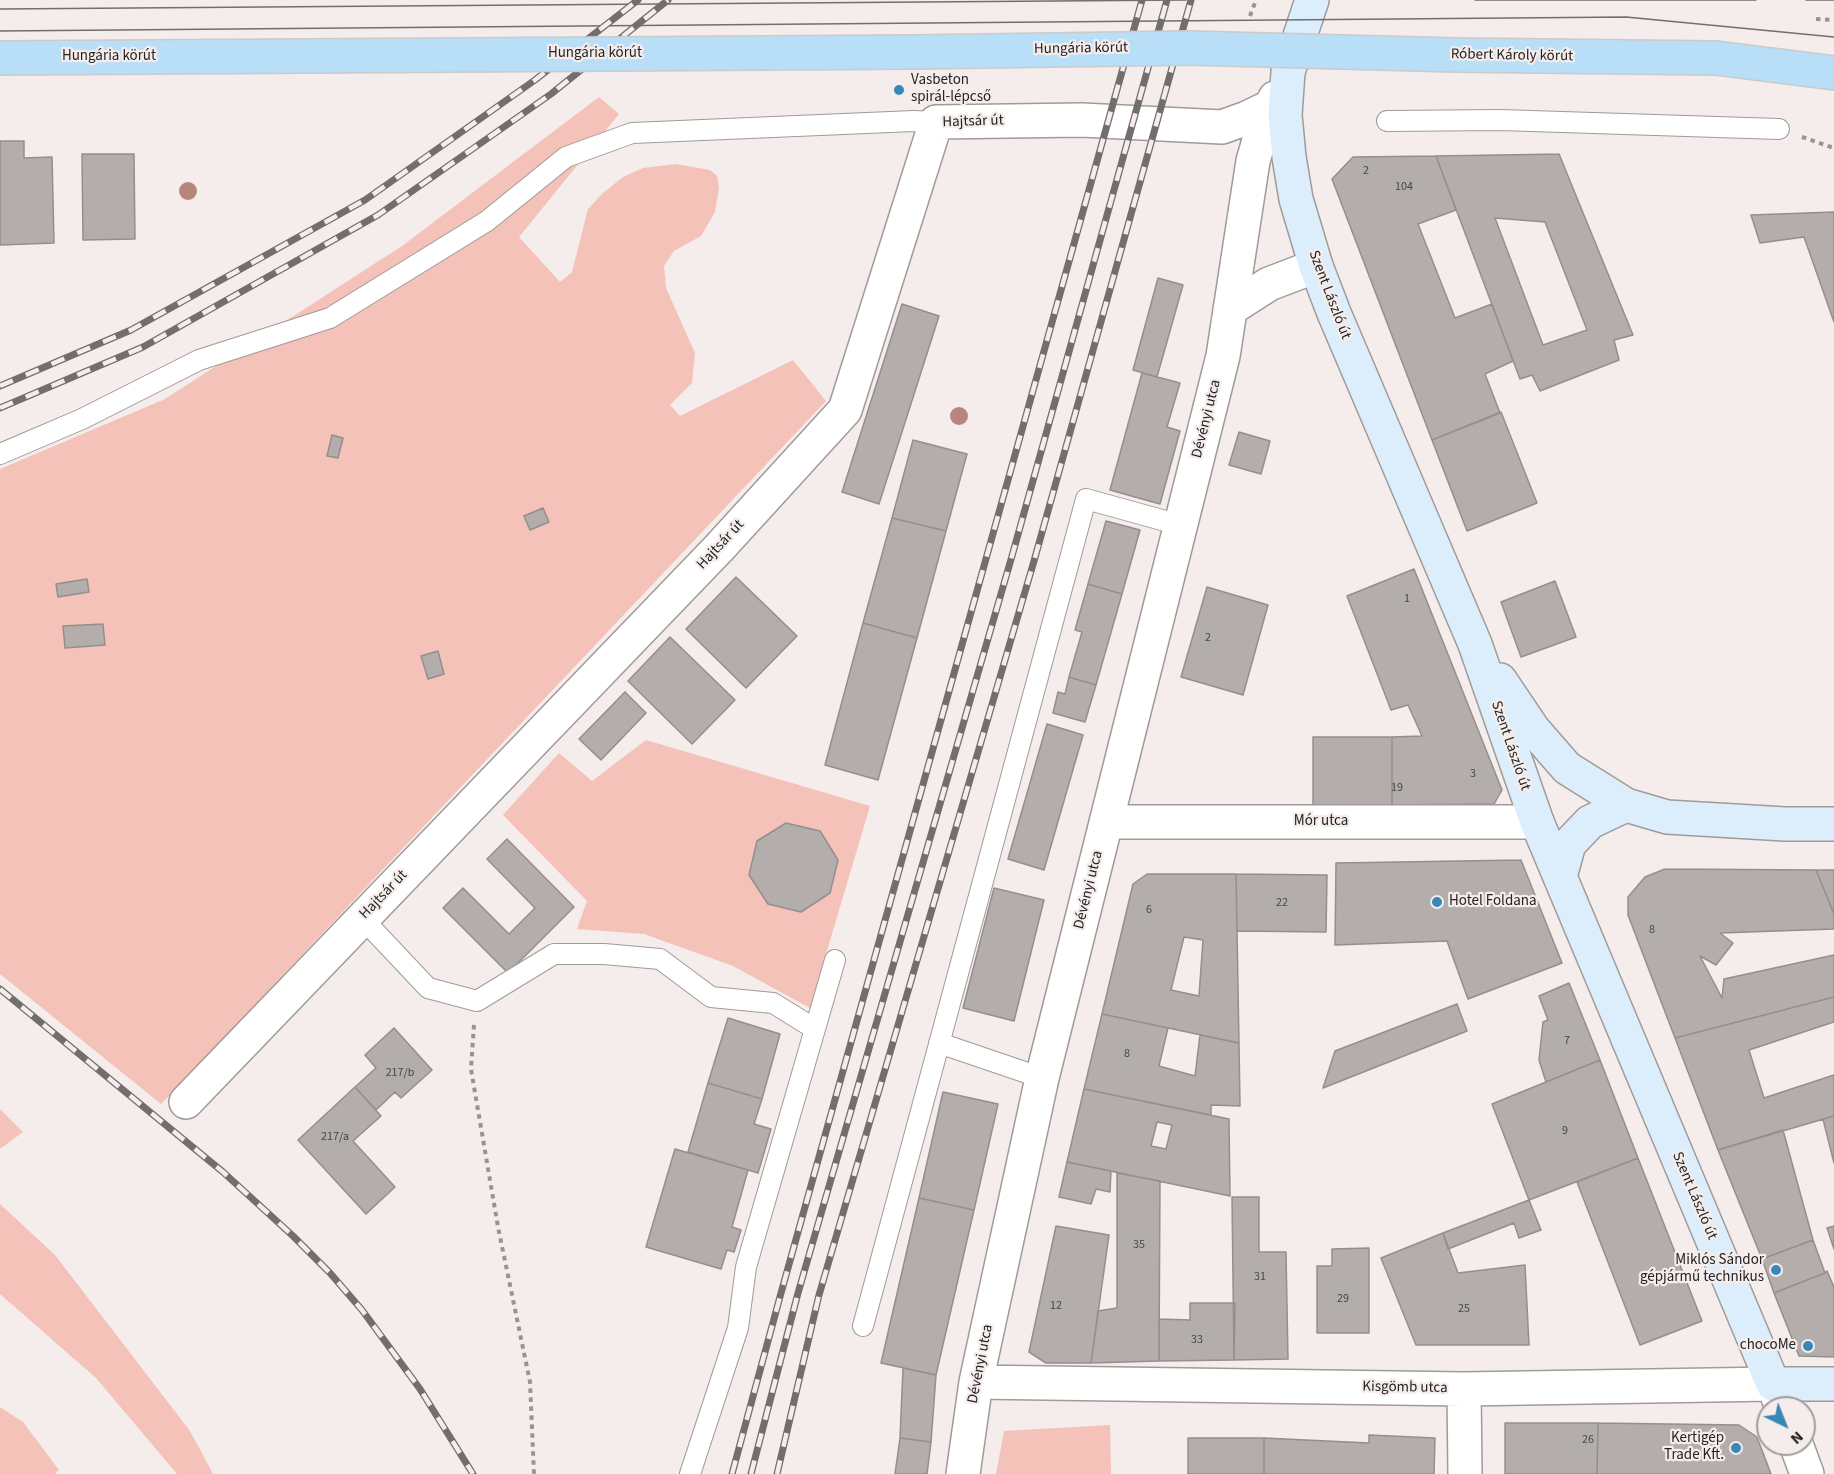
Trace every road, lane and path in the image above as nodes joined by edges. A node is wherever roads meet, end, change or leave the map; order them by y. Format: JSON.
{"nodes":[{"id":1,"x":1312,"y":0,"type":"edge"},
{"id":2,"x":1816,"y":19,"type":"dead end"},
{"id":3,"x":1834,"y":20,"type":"edge"},
{"id":4,"x":1189,"y":48,"type":"joint"},
{"id":5,"x":0,"y":58,"type":"edge"},
{"id":6,"x":1288,"y":72,"type":"junction"},
{"id":7,"x":1834,"y":73,"type":"edge"},
{"id":8,"x":1272,"y":106,"type":"junction"},
{"id":9,"x":1387,"y":121,"type":"dead end"},
{"id":10,"x":936,"y":122,"type":"junction"},
{"id":11,"x":1222,"y":127,"type":"junction"},
{"id":12,"x":1779,"y":129,"type":"dead end"},
{"id":13,"x":1253,"y":161,"type":"junction"},
{"id":14,"x":1316,"y":266,"type":"junction"},
{"id":15,"x":1230,"y":309,"type":"junction"},
{"id":16,"x":0,"y":454,"type":"edge"},
{"id":17,"x":1180,"y":525,"type":"junction"},
{"id":18,"x":1475,"y":644,"type":"junction"},
{"id":19,"x":1626,"y":805,"type":"junction"},
{"id":20,"x":1106,"y":822,"type":"junction"},
{"id":21,"x":1536,"y":822,"type":"junction"},
{"id":22,"x":1834,"y":825,"type":"edge"},
{"id":23,"x":1560,"y":877,"type":"junction"},
{"id":24,"x":362,"y":918,"type":"junction"},
{"id":25,"x":835,"y":960,"type":"dead end"},
{"id":26,"x":477,"y":1001,"type":"junction"},
{"id":27,"x":815,"y":1029,"type":"junction"},
{"id":28,"x":939,"y":1043,"type":"junction"},
{"id":29,"x":1042,"y":1078,"type":"junction"},
{"id":30,"x":186,"y":1102,"type":"dead end"},
{"id":31,"x":863,"y":1326,"type":"dead end"},
{"id":32,"x":976,"y":1382,"type":"junction"},
{"id":33,"x":1834,"y":1384,"type":"edge"},
{"id":34,"x":1464,"y":1389,"type":"junction"},
{"id":35,"x":1777,"y":1396,"type":"edge"},
{"id":36,"x":1800,"y":1456,"type":"edge"},
{"id":37,"x":534,"y":1474,"type":"edge"},
{"id":38,"x":690,"y":1474,"type":"edge"},
{"id":39,"x":963,"y":1474,"type":"edge"},
{"id":40,"x":1465,"y":1474,"type":"edge"},
{"id":41,"x":1807,"y":1474,"type":"edge"}],
"edges":[{"from":1,"to":6,"type":"street","name":"Szent László út"},
{"from":2,"to":3,"type":"path"},
{"from":4,"to":5,"type":"main road","name":"Hungária körút","bridge":true},
{"from":4,"to":7,"type":"main road","name":"Róbert Károly körút","bridge":true},
{"from":6,"to":8,"type":"street","name":"Dévényi utca"},
{"from":6,"to":14,"type":"street","name":"Szent László út"},
{"from":8,"to":11,"type":"street","name":"Hajtsár út"},
{"from":8,"to":13,"type":"street","name":"Dévényi utca"},
{"from":9,"to":12,"type":"lane"},
{"from":10,"to":11,"type":"street","name":"Hajtsár út"},
{"from":10,"to":16,"type":"lane"},
{"from":10,"to":24,"type":"street","name":"Hajtsár út"},
{"from":11,"to":13,"type":"street"},
{"from":13,"to":15,"type":"street","name":"Dévényi utca"},
{"from":14,"to":15,"type":"street"},
{"from":14,"to":18,"type":"street","name":"Szent László út"},
{"from":15,"to":17,"type":"street","name":"Dévényi utca"},
{"from":17,"to":20,"type":"street","name":"Dévényi utca"},
{"from":17,"to":28,"type":"lane"},
{"from":18,"to":19,"type":"street"},
{"from":18,"to":21,"type":"street","name":"Szent László út"},
{"from":19,"to":22,"type":"street"},
{"from":19,"to":23,"type":"street"},
{"from":20,"to":21,"type":"street","name":"Mór utca"},
{"from":20,"to":29,"type":"street","name":"Dévényi utca"},
{"from":21,"to":23,"type":"street","name":"Szent László út"},
{"from":23,"to":35,"type":"street","name":"Szent László út"},
{"from":24,"to":26,"type":"lane"},
{"from":24,"to":30,"type":"street","name":"Hajtsár út"},
{"from":25,"to":27,"type":"lane"},
{"from":26,"to":27,"type":"lane"},
{"from":26,"to":37,"type":"path"},
{"from":27,"to":38,"type":"lane"},
{"from":28,"to":29,"type":"lane"},
{"from":28,"to":31,"type":"lane"},
{"from":29,"to":32,"type":"street","name":"Dévényi utca"},
{"from":32,"to":34,"type":"street","name":"Kisgömb utca"},
{"from":32,"to":39,"type":"street","name":"Dévényi utca"},
{"from":33,"to":35,"type":"street","name":"Kisgömb utca"},
{"from":34,"to":35,"type":"street","name":"Kisgömb utca"},
{"from":34,"to":40,"type":"street"},
{"from":36,"to":41,"type":"street"}]}
